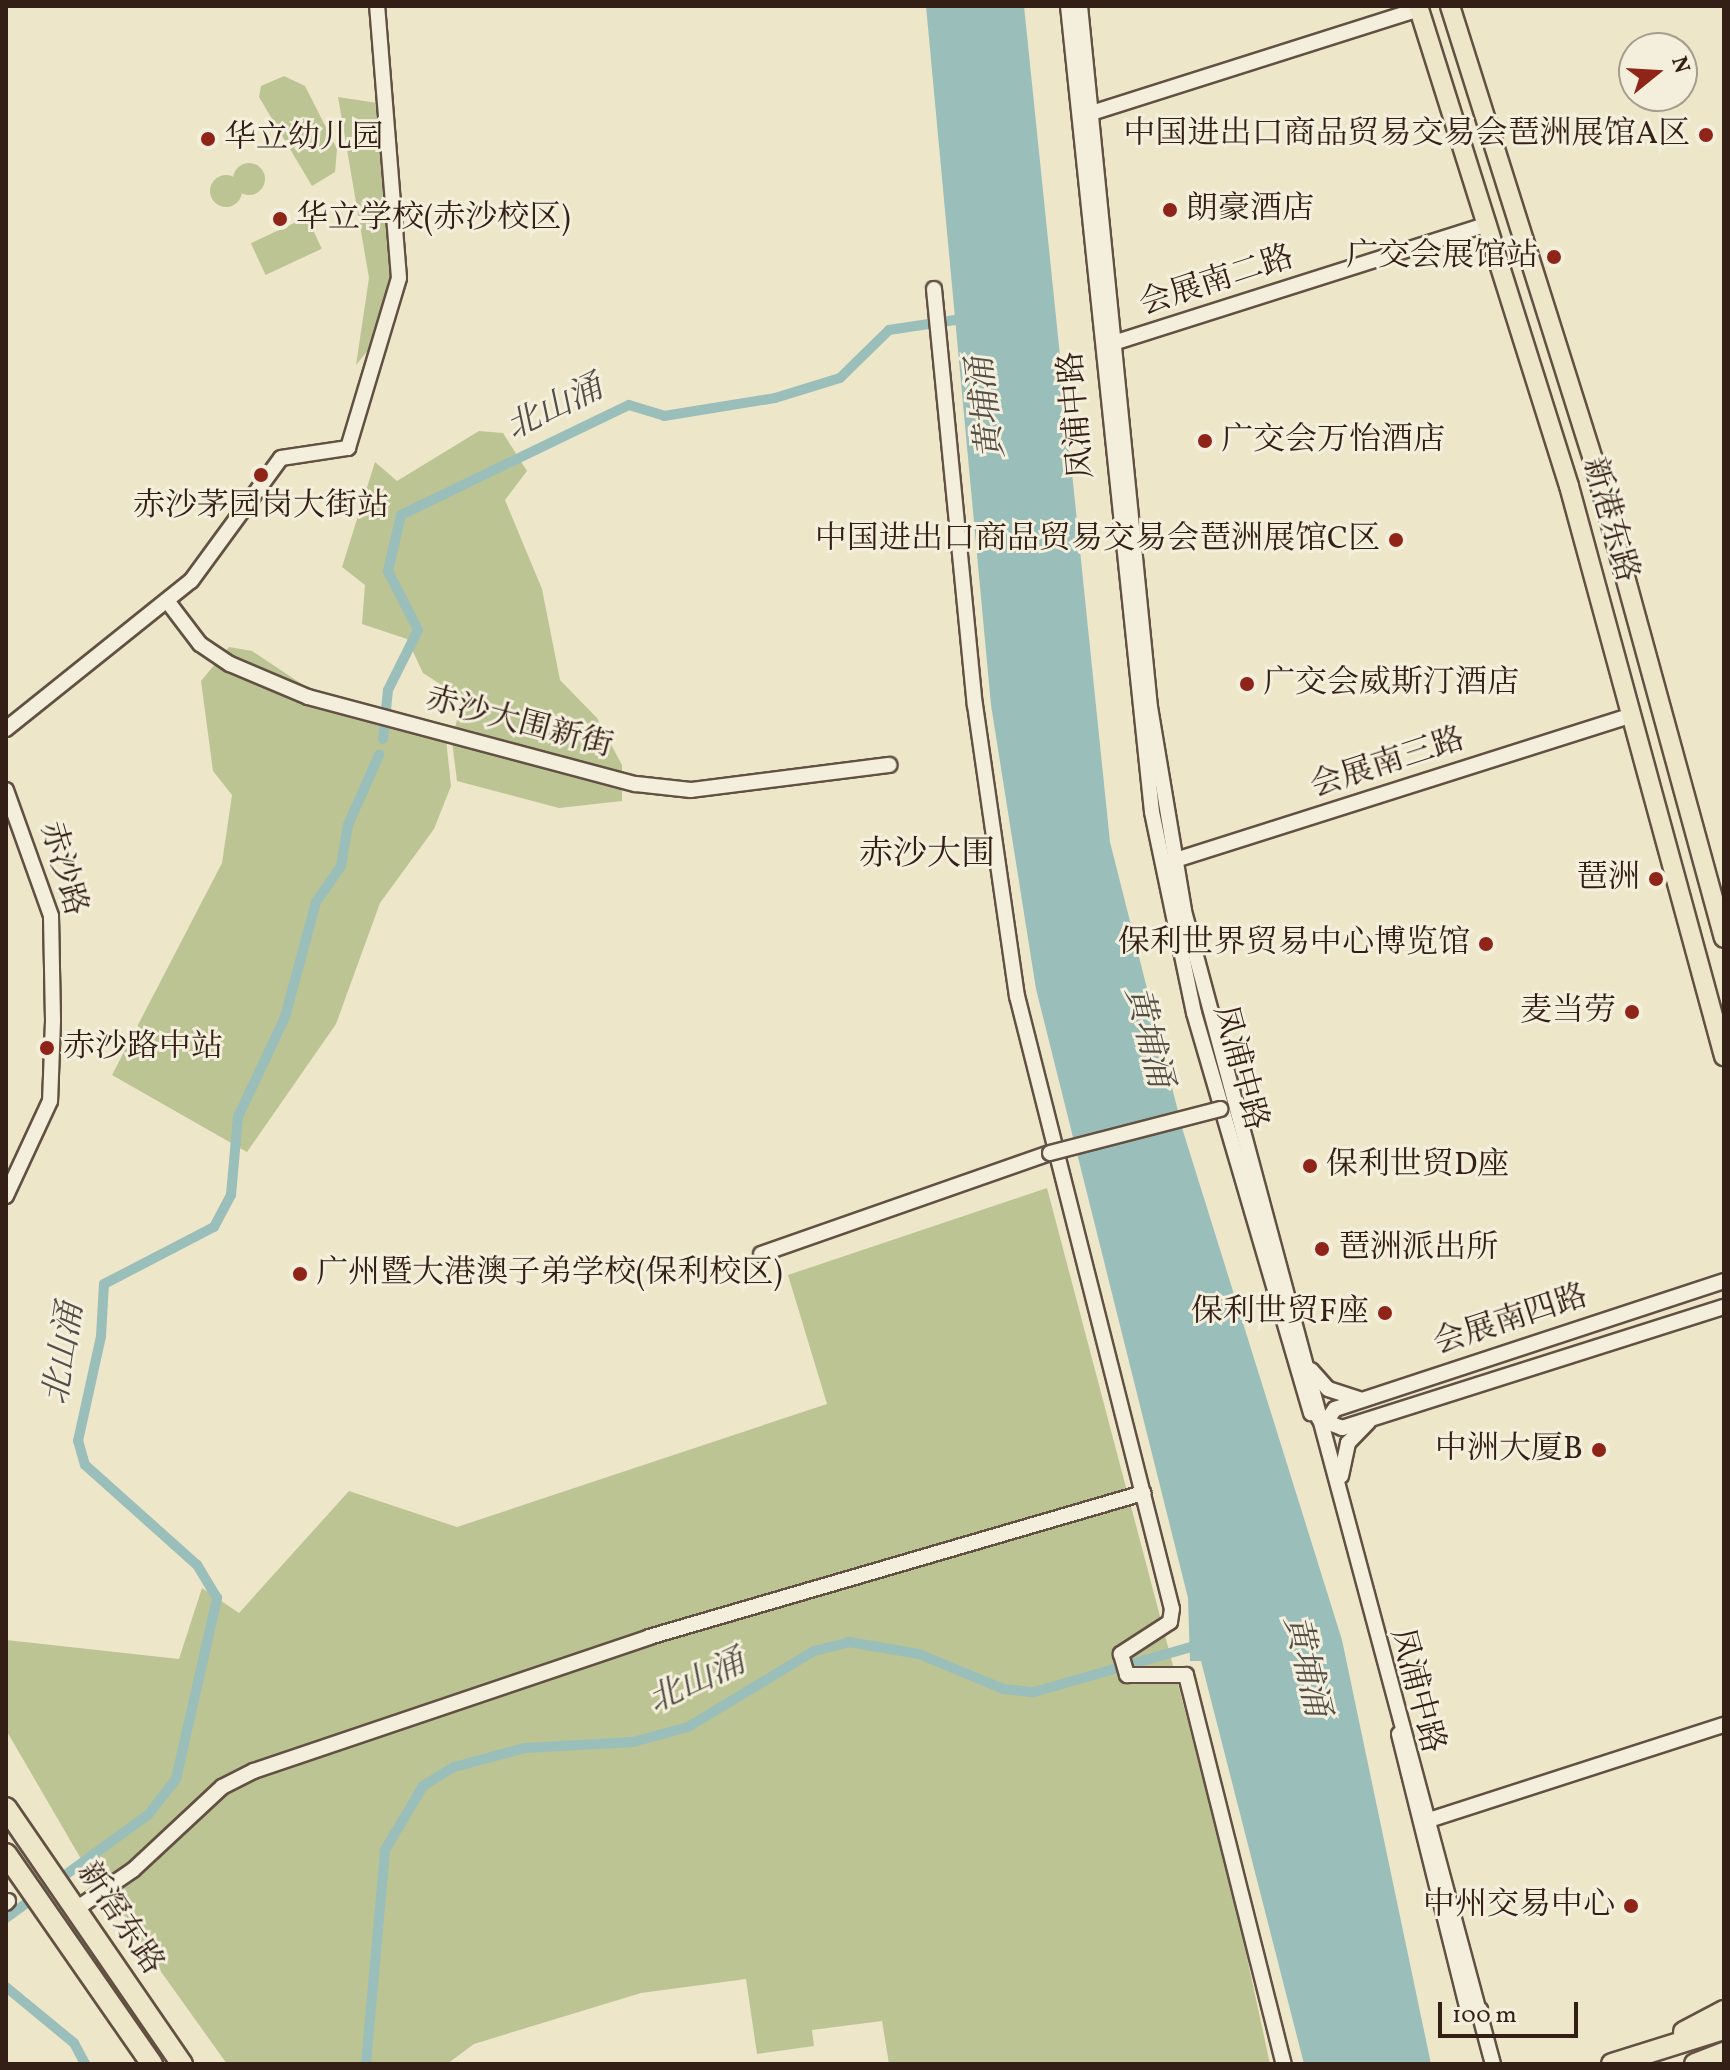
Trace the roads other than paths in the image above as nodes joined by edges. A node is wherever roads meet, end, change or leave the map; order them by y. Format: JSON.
{"nodes":[{"id":1,"x":377,"y":6,"type":"edge"},
{"id":2,"x":1068,"y":6,"type":"edge"},
{"id":3,"x":1080,"y":6,"type":"edge"},
{"id":4,"x":1450,"y":6,"type":"edge"},
{"id":5,"x":1418,"y":8,"type":"edge"},
{"id":6,"x":1084,"y":116,"type":"junction"},
{"id":7,"x":1488,"y":224,"type":"junction"},
{"id":8,"x":934,"y":289,"type":"dead end"},
{"id":9,"x":1106,"y":345,"type":"junction"},
{"id":10,"x":168,"y":602,"type":"junction"},
{"id":11,"x":1632,"y":715,"type":"junction"},
{"id":12,"x":6,"y":729,"type":"edge"},
{"id":13,"x":889,"y":765,"type":"dead end"},
{"id":14,"x":6,"y":790,"type":"edge"},
{"id":15,"x":1168,"y":862,"type":"junction"},
{"id":16,"x":1724,"y":938,"type":"edge"},
{"id":17,"x":1724,"y":1056,"type":"edge"},
{"id":18,"x":1220,"y":1109,"type":"junction"},
{"id":19,"x":6,"y":1196,"type":"edge"},
{"id":20,"x":761,"y":1254,"type":"dead end"},
{"id":21,"x":1724,"y":1281,"type":"edge"},
{"id":22,"x":1724,"y":1307,"type":"edge"},
{"id":23,"x":1306,"y":1363,"type":"junction"},
{"id":24,"x":1364,"y":1399,"type":"junction"},
{"id":25,"x":1309,"y":1406,"type":"junction"},
{"id":26,"x":1370,"y":1419,"type":"junction"},
{"id":27,"x":1323,"y":1424,"type":"junction"},
{"id":28,"x":1321,"y":1446,"type":"junction"},
{"id":29,"x":1340,"y":1484,"type":"junction"},
{"id":30,"x":1143,"y":1493,"type":"junction"},
{"id":31,"x":1724,"y":1725,"type":"edge"},
{"id":32,"x":6,"y":1808,"type":"edge"},
{"id":33,"x":1427,"y":1820,"type":"junction"},
{"id":34,"x":6,"y":1854,"type":"edge"},
{"id":35,"x":72,"y":1903,"type":"junction"},
{"id":36,"x":1724,"y":2011,"type":"edge"},
{"id":37,"x":1724,"y":2029,"type":"edge"},
{"id":38,"x":1724,"y":2053,"type":"edge"},
{"id":39,"x":1642,"y":2054,"type":"junction"},
{"id":40,"x":180,"y":2061,"type":"edge"},
{"id":41,"x":152,"y":2064,"type":"edge"},
{"id":42,"x":1284,"y":2064,"type":"edge"},
{"id":43,"x":1493,"y":2064,"type":"edge"},
{"id":44,"x":1612,"y":2064,"type":"edge"},
{"id":45,"x":1695,"y":2064,"type":"edge"}],
"edges":[{"from":1,"to":10,"type":"street"},
{"from":2,"to":6,"type":"street","name":"凤浦中路"},
{"from":3,"to":6,"type":"street","name":"凤浦中路"},
{"from":4,"to":16,"type":"main road","name":"新港东路"},
{"from":5,"to":6,"type":"street"},
{"from":5,"to":7,"type":"main road","name":"新港东路"},
{"from":6,"to":9,"type":"street","name":"凤浦中路"},
{"from":7,"to":9,"type":"street","name":"会展南二路"},
{"from":7,"to":11,"type":"main road","name":"新港东路"},
{"from":8,"to":30,"type":"street"},
{"from":9,"to":15,"type":"street","name":"凤浦中路"},
{"from":10,"to":12,"type":"street"},
{"from":10,"to":13,"type":"street","name":"赤沙大围新街"},
{"from":11,"to":15,"type":"street","name":"会展南三路"},
{"from":11,"to":17,"type":"main road","name":"新港东路"},
{"from":14,"to":19,"type":"street","name":"赤沙路"},
{"from":15,"to":18,"type":"street","name":"凤浦中路"},
{"from":15,"to":23,"type":"street","name":"凤浦中路"},
{"from":18,"to":20,"type":"street","bridge":true},
{"from":18,"to":25,"type":"street","name":"凤浦中路"},
{"from":21,"to":24,"type":"street","name":"会展南四路"},
{"from":22,"to":26,"type":"street","name":"会展南四路"},
{"from":23,"to":24,"type":"street"},
{"from":23,"to":27,"type":"street","name":"凤浦中路"},
{"from":24,"to":27,"type":"street","name":"会展南四路"},
{"from":25,"to":27,"type":"street"},
{"from":25,"to":28,"type":"street","name":"凤浦中路"},
{"from":26,"to":27,"type":"street","name":"会展南四路"},
{"from":26,"to":29,"type":"street"},
{"from":27,"to":28,"type":"street"},
{"from":27,"to":29,"type":"street","name":"凤浦中路"},
{"from":28,"to":33,"type":"street","name":"凤浦中路"},
{"from":29,"to":33,"type":"street","name":"凤浦中路"},
{"from":30,"to":35,"type":"street"},
{"from":30,"to":42,"type":"street"},
{"from":31,"to":33,"type":"street"},
{"from":32,"to":35,"type":"highway","name":"新滘东路"},
{"from":33,"to":43,"type":"street","name":"凤浦中路"},
{"from":34,"to":41,"type":"highway","name":"新滘东路"},
{"from":35,"to":40,"type":"highway","name":"新滘东路"},
{"from":36,"to":39,"type":"highway"},
{"from":37,"to":39,"type":"highway"},
{"from":38,"to":45,"type":"highway"},
{"from":39,"to":44,"type":"highway"}]}
